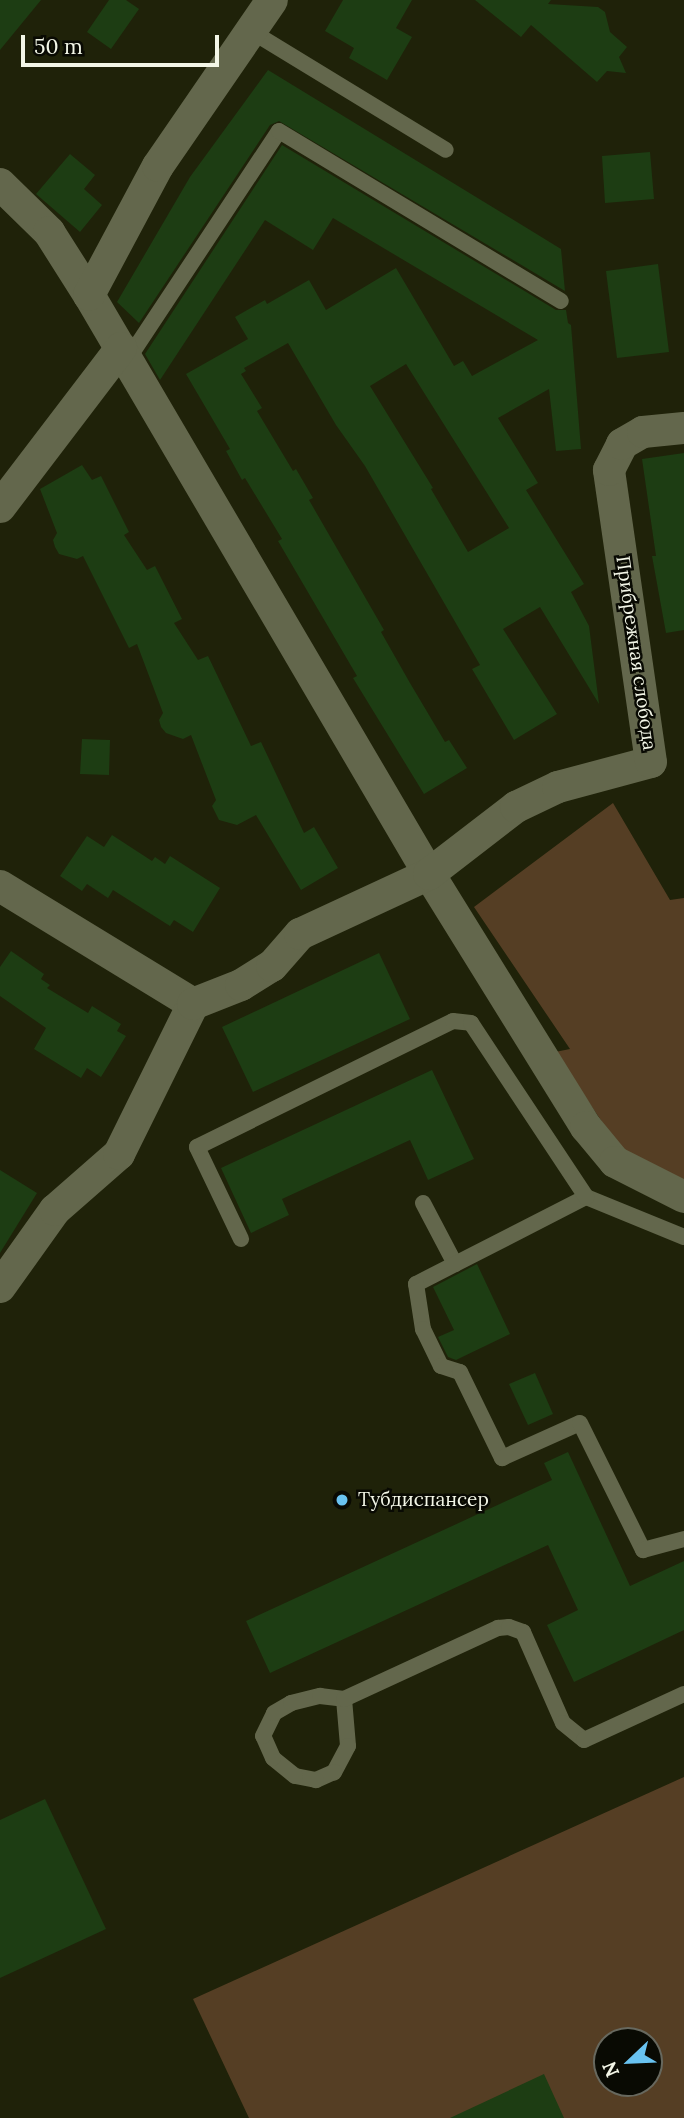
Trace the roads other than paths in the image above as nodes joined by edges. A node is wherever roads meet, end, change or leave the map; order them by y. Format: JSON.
{"nodes":[{"id":1,"x":272,"y":0,"type":"edge"},
{"id":2,"x":251,"y":31,"type":"junction"},
{"id":3,"x":446,"y":150,"type":"dead end"},
{"id":4,"x":0,"y":184,"type":"edge"},
{"id":5,"x":89,"y":295,"type":"junction"},
{"id":6,"x":561,"y":301,"type":"dead end"},
{"id":7,"x":125,"y":354,"type":"junction"},
{"id":8,"x":684,"y":428,"type":"edge"},
{"id":9,"x":0,"y":507,"type":"edge"},
{"id":10,"x":429,"y":874,"type":"junction"},
{"id":11,"x":0,"y":886,"type":"edge"},
{"id":12,"x":193,"y":1004,"type":"junction"},
{"id":13,"x":586,"y":1197,"type":"junction"},
{"id":14,"x":684,"y":1197,"type":"edge"},
{"id":15,"x":423,"y":1203,"type":"dead end"},
{"id":16,"x":684,"y":1237,"type":"edge"},
{"id":17,"x":241,"y":1239,"type":"dead end"},
{"id":18,"x":456,"y":1264,"type":"junction"},
{"id":19,"x":0,"y":1287,"type":"edge"},
{"id":20,"x":684,"y":1539,"type":"edge"},
{"id":21,"x":684,"y":1694,"type":"edge"},
{"id":22,"x":345,"y":1699,"type":"junction"}],
"edges":[{"from":1,"to":2,"type":"street"},
{"from":2,"to":3,"type":"lane"},
{"from":2,"to":5,"type":"street"},
{"from":4,"to":5,"type":"street"},
{"from":5,"to":7,"type":"street"},
{"from":6,"to":7,"type":"lane"},
{"from":7,"to":9,"type":"street"},
{"from":7,"to":10,"type":"street"},
{"from":8,"to":10,"type":"street","name":"Прибрежная слобода"},
{"from":10,"to":12,"type":"street"},
{"from":10,"to":14,"type":"street"},
{"from":11,"to":12,"type":"street"},
{"from":12,"to":19,"type":"street"},
{"from":13,"to":16,"type":"lane"},
{"from":13,"to":17,"type":"lane"},
{"from":13,"to":18,"type":"lane"},
{"from":15,"to":18,"type":"lane"},
{"from":18,"to":20,"type":"lane"},
{"from":21,"to":22,"type":"lane"},
{"from":22,"to":22,"type":"lane"}]}
